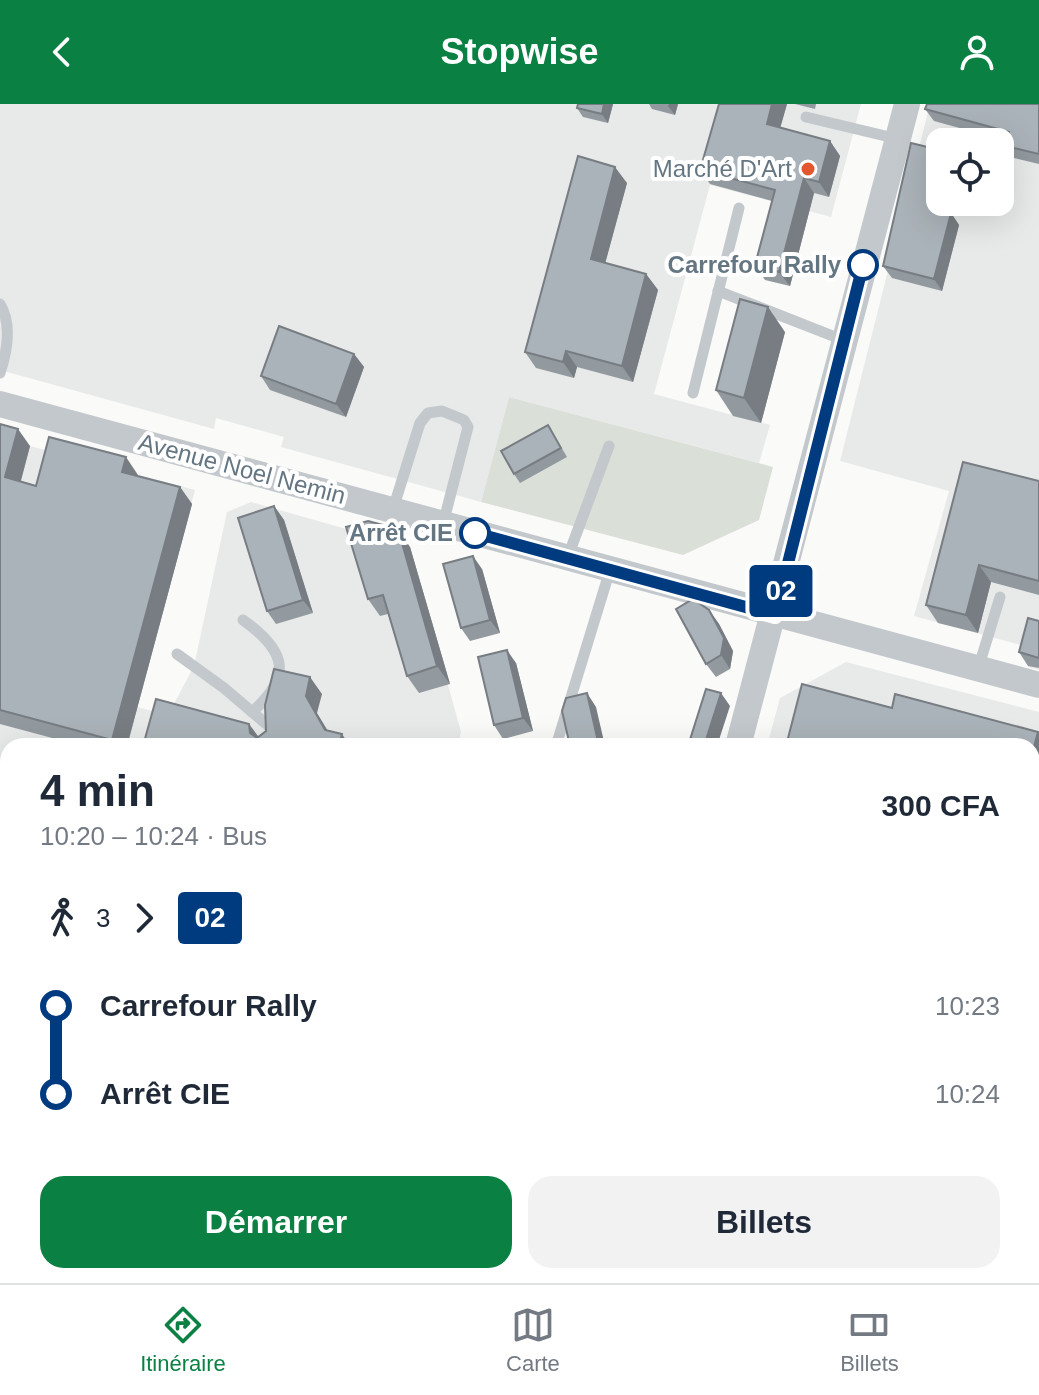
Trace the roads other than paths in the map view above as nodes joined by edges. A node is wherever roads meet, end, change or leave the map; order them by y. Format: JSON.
{"nodes":[{"id":1,"x":907,"y":104,"type":"edge"},
{"id":2,"x":806,"y":117,"type":"dead end"},
{"id":3,"x":898,"y":139,"type":"junction"},
{"id":4,"x":739,"y":208,"type":"dead end"},
{"id":5,"x":718,"y":291,"type":"junction"},
{"id":6,"x":0,"y":304,"type":"edge"},
{"id":7,"x":843,"y":340,"type":"junction"},
{"id":8,"x":0,"y":373,"type":"edge"},
{"id":9,"x":693,"y":393,"type":"dead end"},
{"id":10,"x":0,"y":404,"type":"edge"},
{"id":11,"x":609,"y":446,"type":"dead end"},
{"id":12,"x":393,"y":510,"type":"junction"},
{"id":13,"x":443,"y":524,"type":"junction"},
{"id":14,"x":567,"y":560,"type":"junction"},
{"id":15,"x":610,"y":570,"type":"junction"},
{"id":16,"x":1000,"y":597,"type":"dead end"},
{"id":17,"x":775,"y":615,"type":"junction"},
{"id":18,"x":243,"y":620,"type":"dead end"},
{"id":19,"x":177,"y":654,"type":"dead end"},
{"id":20,"x":978,"y":669,"type":"junction"},
{"id":21,"x":1039,"y":685,"type":"edge"},
{"id":22,"x":252,"y":712,"type":"junction"},
{"id":23,"x":270,"y":738,"type":"edge"},
{"id":24,"x":558,"y":738,"type":"edge"},
{"id":25,"x":740,"y":738,"type":"edge"}],
"edges":[{"from":1,"to":3,"type":"street"},
{"from":2,"to":3,"type":"lane"},
{"from":3,"to":7,"type":"street"},
{"from":4,"to":5,"type":"lane"},
{"from":5,"to":7,"type":"lane"},
{"from":5,"to":9,"type":"lane"},
{"from":6,"to":8,"type":"lane"},
{"from":7,"to":17,"type":"street"},
{"from":10,"to":12,"type":"street","name":"Avenue Noel Nemin"},
{"from":11,"to":14,"type":"lane"},
{"from":12,"to":13,"type":"street","name":"Avenue Noel Nemin"},
{"from":12,"to":13,"type":"lane"},
{"from":13,"to":14,"type":"street","name":"Avenue Noel Nemin"},
{"from":14,"to":15,"type":"street","name":"Avenue Noel Nemin"},
{"from":15,"to":17,"type":"street","name":"Avenue Noel Nemin"},
{"from":15,"to":24,"type":"lane"},
{"from":16,"to":20,"type":"lane"},
{"from":17,"to":20,"type":"street","name":"Avenue Noel Nemin"},
{"from":17,"to":25,"type":"street"},
{"from":18,"to":22,"type":"lane"},
{"from":19,"to":22,"type":"lane"},
{"from":20,"to":21,"type":"street","name":"Avenue Noel Nemin"},
{"from":22,"to":23,"type":"lane"}]}
